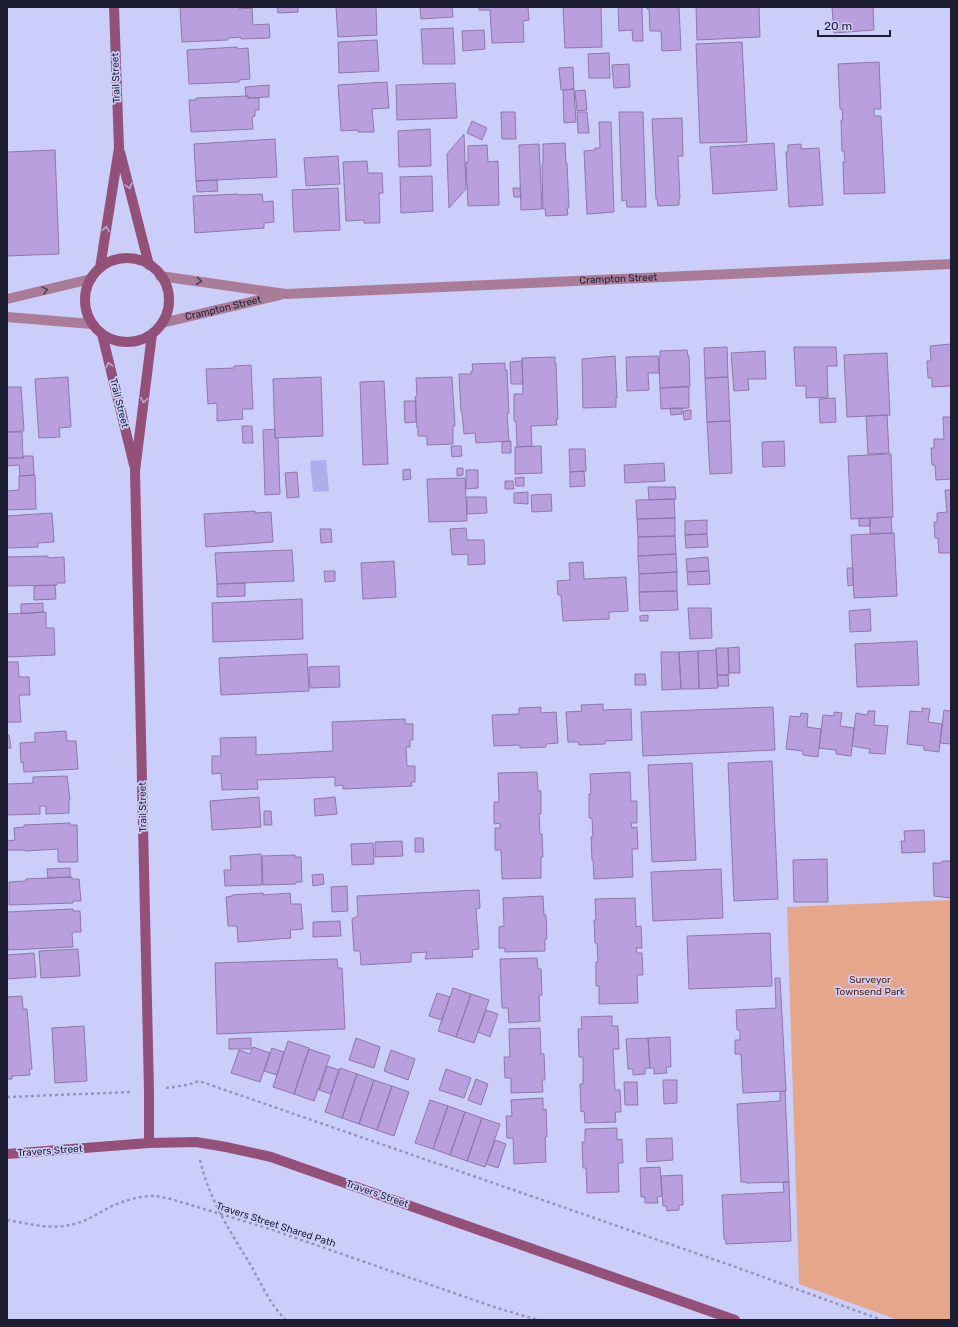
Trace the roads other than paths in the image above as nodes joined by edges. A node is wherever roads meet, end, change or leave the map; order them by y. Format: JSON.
{"nodes":[{"id":1,"x":114,"y":7,"type":"edge"},
{"id":2,"x":119,"y":148,"type":"junction"},
{"id":3,"x":951,"y":264,"type":"edge"},
{"id":4,"x":149,"y":265,"type":"junction"},
{"id":5,"x":100,"y":268,"type":"junction"},
{"id":6,"x":160,"y":276,"type":"junction"},
{"id":7,"x":91,"y":278,"type":"junction"},
{"id":8,"x":286,"y":294,"type":"junction"},
{"id":9,"x":7,"y":299,"type":"edge"},
{"id":10,"x":7,"y":317,"type":"edge"},
{"id":11,"x":162,"y":323,"type":"junction"},
{"id":12,"x":92,"y":324,"type":"junction"},
{"id":13,"x":102,"y":334,"type":"junction"},
{"id":14,"x":152,"y":334,"type":"junction"},
{"id":15,"x":135,"y":471,"type":"junction"},
{"id":16,"x":149,"y":1143,"type":"junction"},
{"id":17,"x":7,"y":1154,"type":"edge"},
{"id":18,"x":735,"y":1320,"type":"edge"}],
"edges":[{"from":1,"to":2,"type":"street","name":"Trail Street"},
{"from":2,"to":4,"type":"street","name":"Trail Street","one_way":true},
{"from":5,"to":2,"type":"street","name":"Trail Street","one_way":true},
{"from":3,"to":8,"type":"street","name":"Crampton Street"},
{"from":4,"to":5,"type":"street"},
{"from":4,"to":6,"type":"street"},
{"from":5,"to":7,"type":"street"},
{"from":6,"to":8,"type":"street","name":"Crampton Street","one_way":true},
{"from":6,"to":11,"type":"street"},
{"from":9,"to":7,"type":"street","one_way":true},
{"from":7,"to":12,"type":"street"},
{"from":8,"to":11,"type":"street","name":"Crampton Street"},
{"from":10,"to":12,"type":"street"},
{"from":11,"to":14,"type":"street"},
{"from":12,"to":13,"type":"street"},
{"from":13,"to":14,"type":"street"},
{"from":15,"to":13,"type":"street","name":"Trail Street","one_way":true},
{"from":14,"to":15,"type":"street","name":"Trail Street","one_way":true},
{"from":15,"to":16,"type":"street","name":"Trail Street"},
{"from":16,"to":17,"type":"street","name":"Travers Street"},
{"from":16,"to":18,"type":"street","name":"Travers Street"}]}
